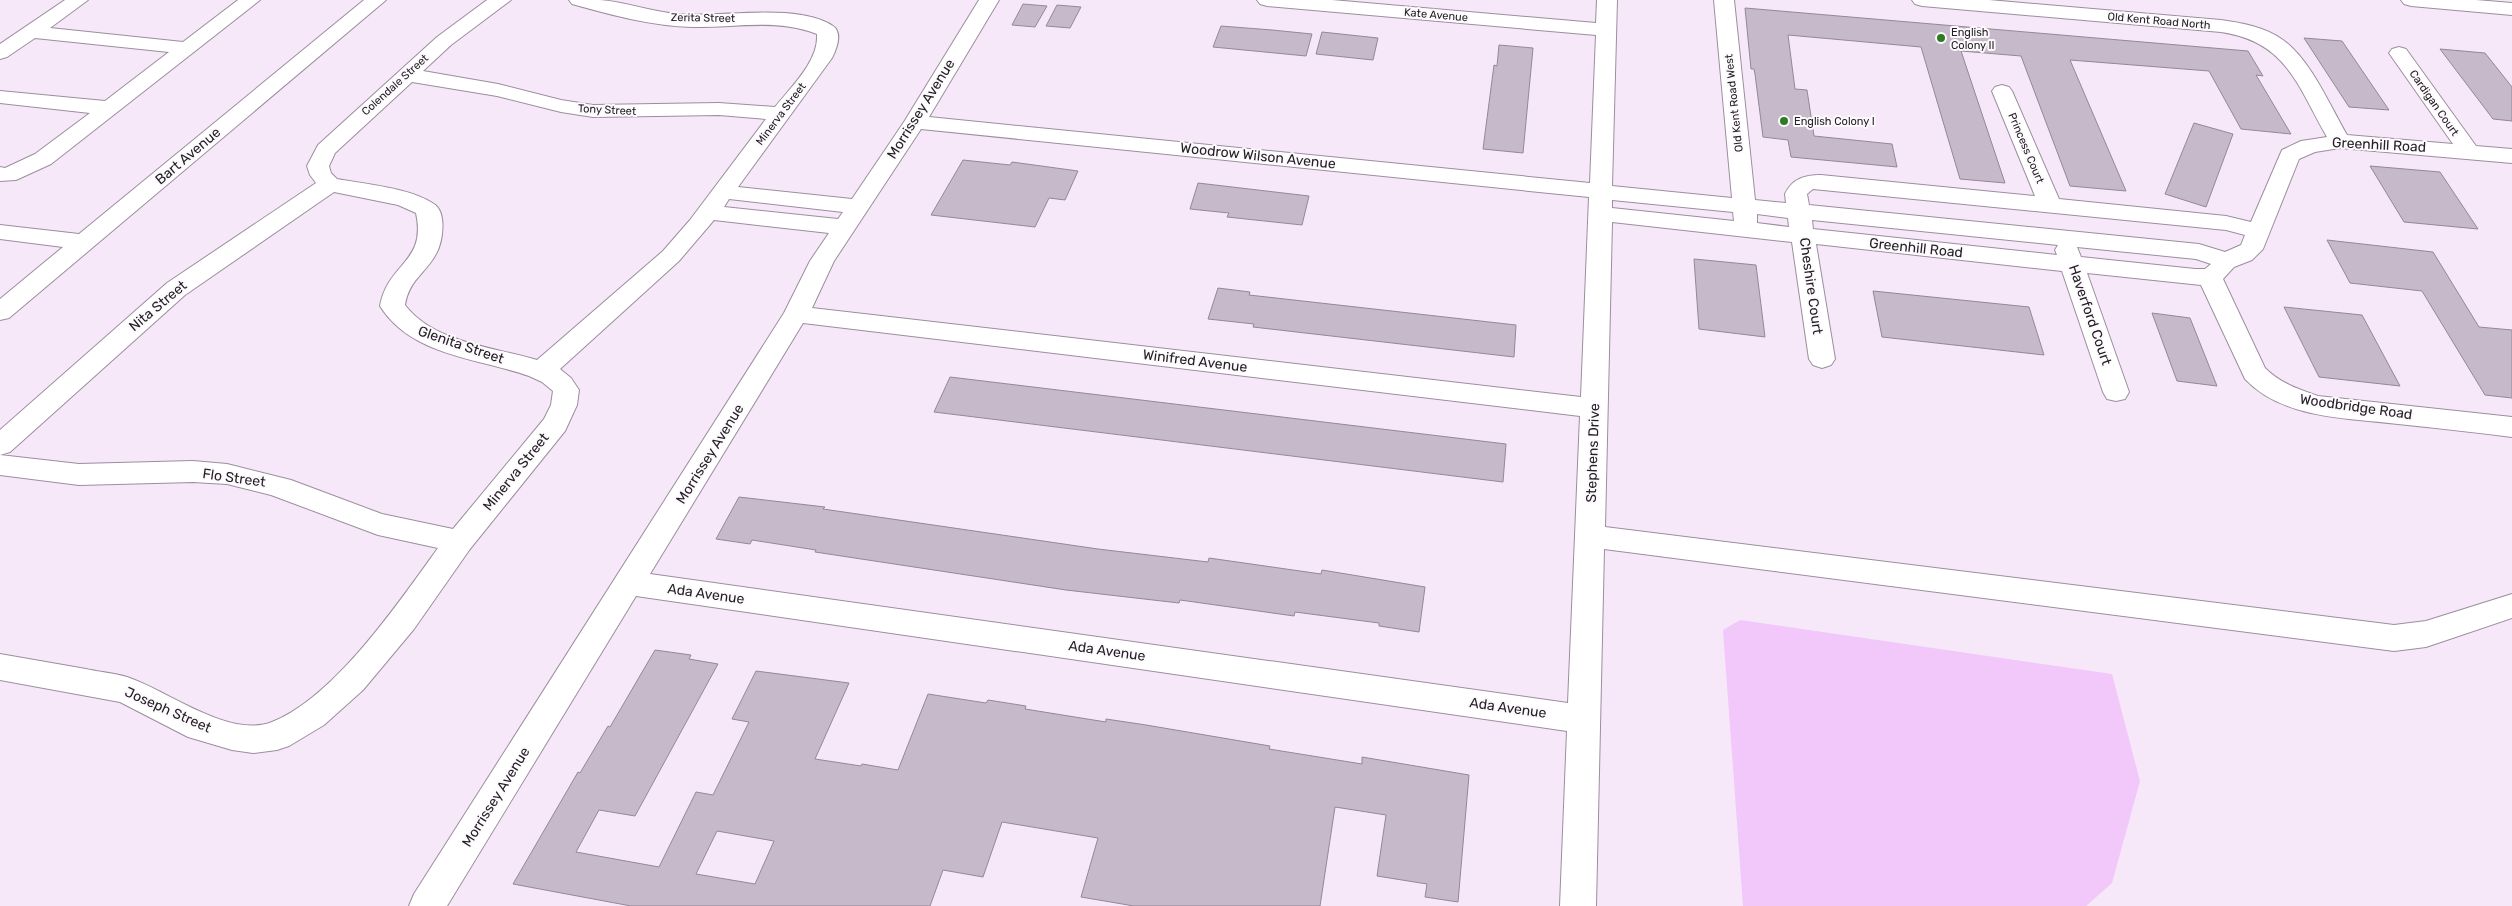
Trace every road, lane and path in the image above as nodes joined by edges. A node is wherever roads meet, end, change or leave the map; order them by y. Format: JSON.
{"nodes":[{"id":1,"x":78,"y":0,"type":"edge"},
{"id":2,"x":250,"y":0,"type":"edge"},
{"id":3,"x":376,"y":0,"type":"edge"},
{"id":4,"x":501,"y":0,"type":"edge"},
{"id":5,"x":579,"y":0,"type":"edge"},
{"id":6,"x":989,"y":0,"type":"edge"},
{"id":7,"x":1267,"y":0,"type":"edge"},
{"id":8,"x":1607,"y":0,"type":"edge"},
{"id":9,"x":1724,"y":0,"type":"edge"},
{"id":10,"x":1922,"y":0,"type":"edge"},
{"id":11,"x":2411,"y":0,"type":"edge"},
{"id":12,"x":2512,"y":9,"type":"edge"},
{"id":13,"x":1606,"y":30,"type":"junction"},
{"id":14,"x":827,"y":31,"type":"joint"},
{"id":15,"x":31,"y":32,"type":"junction"},
{"id":16,"x":187,"y":48,"type":"junction"},
{"id":17,"x":0,"y":53,"type":"edge"},
{"id":18,"x":2399,"y":54,"type":"dead end"},
{"id":19,"x":407,"y":75,"type":"junction"},
{"id":20,"x":2002,"y":91,"type":"dead end"},
{"id":21,"x":0,"y":97,"type":"edge"},
{"id":22,"x":108,"y":108,"type":"junction"},
{"id":23,"x":780,"y":114,"type":"junction"},
{"id":24,"x":915,"y":122,"type":"junction"},
{"id":25,"x":2340,"y":141,"type":"junction"},
{"id":26,"x":2469,"y":152,"type":"junction"},
{"id":27,"x":2512,"y":156,"type":"edge"},
{"id":28,"x":0,"y":174,"type":"edge"},
{"id":29,"x":330,"y":184,"type":"junction"},
{"id":30,"x":724,"y":192,"type":"junction"},
{"id":31,"x":1600,"y":202,"type":"junction"},
{"id":32,"x":2050,"y":205,"type":"junction"},
{"id":33,"x":1744,"y":207,"type":"junction"},
{"id":34,"x":707,"y":212,"type":"junction"},
{"id":35,"x":1800,"y":212,"type":"junction"},
{"id":36,"x":850,"y":217,"type":"junction"},
{"id":37,"x":1747,"y":230,"type":"junction"},
{"id":38,"x":2260,"y":231,"type":"junction"},
{"id":39,"x":0,"y":232,"type":"edge"},
{"id":40,"x":1804,"y":236,"type":"junction"},
{"id":41,"x":2063,"y":239,"type":"junction"},
{"id":42,"x":84,"y":242,"type":"junction"},
{"id":43,"x":2073,"y":264,"type":"junction"},
{"id":44,"x":2217,"y":269,"type":"junction"},
{"id":45,"x":0,"y":312,"type":"edge"},
{"id":46,"x":796,"y":314,"type":"junction"},
{"id":47,"x":1822,"y":359,"type":"dead end"},
{"id":48,"x":541,"y":370,"type":"junction"},
{"id":49,"x":2116,"y":392,"type":"dead end"},
{"id":50,"x":1595,"y":408,"type":"junction"},
{"id":51,"x":2512,"y":427,"type":"edge"},
{"id":52,"x":0,"y":445,"type":"edge"},
{"id":53,"x":0,"y":464,"type":"edge"},
{"id":54,"x":1590,"y":536,"type":"junction"},
{"id":55,"x":460,"y":541,"type":"junction"},
{"id":56,"x":630,"y":583,"type":"junction"},
{"id":57,"x":2512,"y":606,"type":"edge"},
{"id":58,"x":0,"y":667,"type":"edge"},
{"id":59,"x":1584,"y":719,"type":"junction"},
{"id":60,"x":276,"y":736,"type":"joint"},
{"id":61,"x":428,"y":906,"type":"edge"},
{"id":62,"x":1578,"y":906,"type":"edge"}],
"edges":[{"from":1,"to":15,"type":"street"},
{"from":2,"to":16,"type":"street"},
{"from":3,"to":42,"type":"street","name":"Bart Avenue"},
{"from":4,"to":19,"type":"street","name":"Colendale Street"},
{"from":5,"to":14,"type":"street","name":"Zerita Street"},
{"from":6,"to":24,"type":"street","name":"Morrissey Avenue"},
{"from":7,"to":13,"type":"street","name":"Kate Avenue"},
{"from":8,"to":13,"type":"street","name":"Stephens Drive"},
{"from":9,"to":33,"type":"street","name":"Old Kent Road West"},
{"from":10,"to":25,"type":"street","name":"Old Kent Road North"},
{"from":11,"to":12,"type":"street"},
{"from":13,"to":31,"type":"street","name":"Stephens Drive"},
{"from":14,"to":23,"type":"street","name":"Minerva Street"},
{"from":15,"to":16,"type":"street"},
{"from":15,"to":17,"type":"street"},
{"from":16,"to":22,"type":"street"},
{"from":18,"to":26,"type":"street","name":"Cardigan Court"},
{"from":19,"to":23,"type":"street","name":"Tony Street"},
{"from":19,"to":29,"type":"street","name":"Colendale Street"},
{"from":20,"to":32,"type":"street","name":"Princess Court"},
{"from":21,"to":22,"type":"street"},
{"from":22,"to":28,"type":"street"},
{"from":23,"to":30,"type":"street","name":"Minerva Street"},
{"from":24,"to":31,"type":"street","name":"Woodrow Wilson Avenue"},
{"from":24,"to":36,"type":"street","name":"Morrissey Avenue"},
{"from":25,"to":26,"type":"street","name":"Greenhill Road"},
{"from":25,"to":38,"type":"street","name":"Greenhill Road"},
{"from":26,"to":27,"type":"street","name":"Greenhill Road"},
{"from":29,"to":48,"type":"street","name":"Glenita Street"},
{"from":29,"to":52,"type":"street","name":"Nita Street"},
{"from":30,"to":34,"type":"street","name":"Minerva Street"},
{"from":30,"to":36,"type":"street"},
{"from":31,"to":33,"type":"street","name":"Greenhill Road"},
{"from":31,"to":37,"type":"street","name":"Greenhill Road"},
{"from":31,"to":50,"type":"street","name":"Stephens Drive"},
{"from":32,"to":35,"type":"street","name":"Cheshire Court"},
{"from":32,"to":38,"type":"street"},
{"from":33,"to":35,"type":"street","name":"Greenhill Road"},
{"from":33,"to":37,"type":"street","name":"Old Kent Road West"},
{"from":34,"to":36,"type":"street"},
{"from":34,"to":48,"type":"street","name":"Minerva Street"},
{"from":35,"to":40,"type":"street","name":"Cheshire Court"},
{"from":35,"to":41,"type":"street","name":"Greenhill Road"},
{"from":36,"to":46,"type":"street","name":"Morrissey Avenue"},
{"from":37,"to":40,"type":"street","name":"Greenhill Road"},
{"from":38,"to":44,"type":"street","name":"Greenhill Road"},
{"from":39,"to":42,"type":"street"},
{"from":40,"to":43,"type":"street","name":"Greenhill Road"},
{"from":40,"to":47,"type":"street","name":"Cheshire Court"},
{"from":41,"to":43,"type":"street","name":"Haverford Court"},
{"from":41,"to":44,"type":"street","name":"Greenhill Road"},
{"from":42,"to":45,"type":"street","name":"Bart Avenue"},
{"from":43,"to":44,"type":"street","name":"Greenhill Road"},
{"from":43,"to":49,"type":"street","name":"Haverford Court"},
{"from":44,"to":51,"type":"street","name":"Woodbridge Road"},
{"from":46,"to":50,"type":"street","name":"Winifred Avenue"},
{"from":46,"to":56,"type":"street","name":"Morrissey Avenue"},
{"from":48,"to":55,"type":"street","name":"Minerva Street"},
{"from":50,"to":54,"type":"street","name":"Stephens Drive"},
{"from":53,"to":55,"type":"street","name":"Flo Street"},
{"from":54,"to":57,"type":"street"},
{"from":54,"to":59,"type":"street","name":"Stephens Drive"},
{"from":55,"to":60,"type":"street","name":"Minerva Street"},
{"from":56,"to":59,"type":"street","name":"Ada Avenue"},
{"from":56,"to":61,"type":"street","name":"Morrissey Avenue"},
{"from":58,"to":60,"type":"street","name":"Joseph Street"},
{"from":59,"to":62,"type":"street","name":"Stephens Drive"}]}
